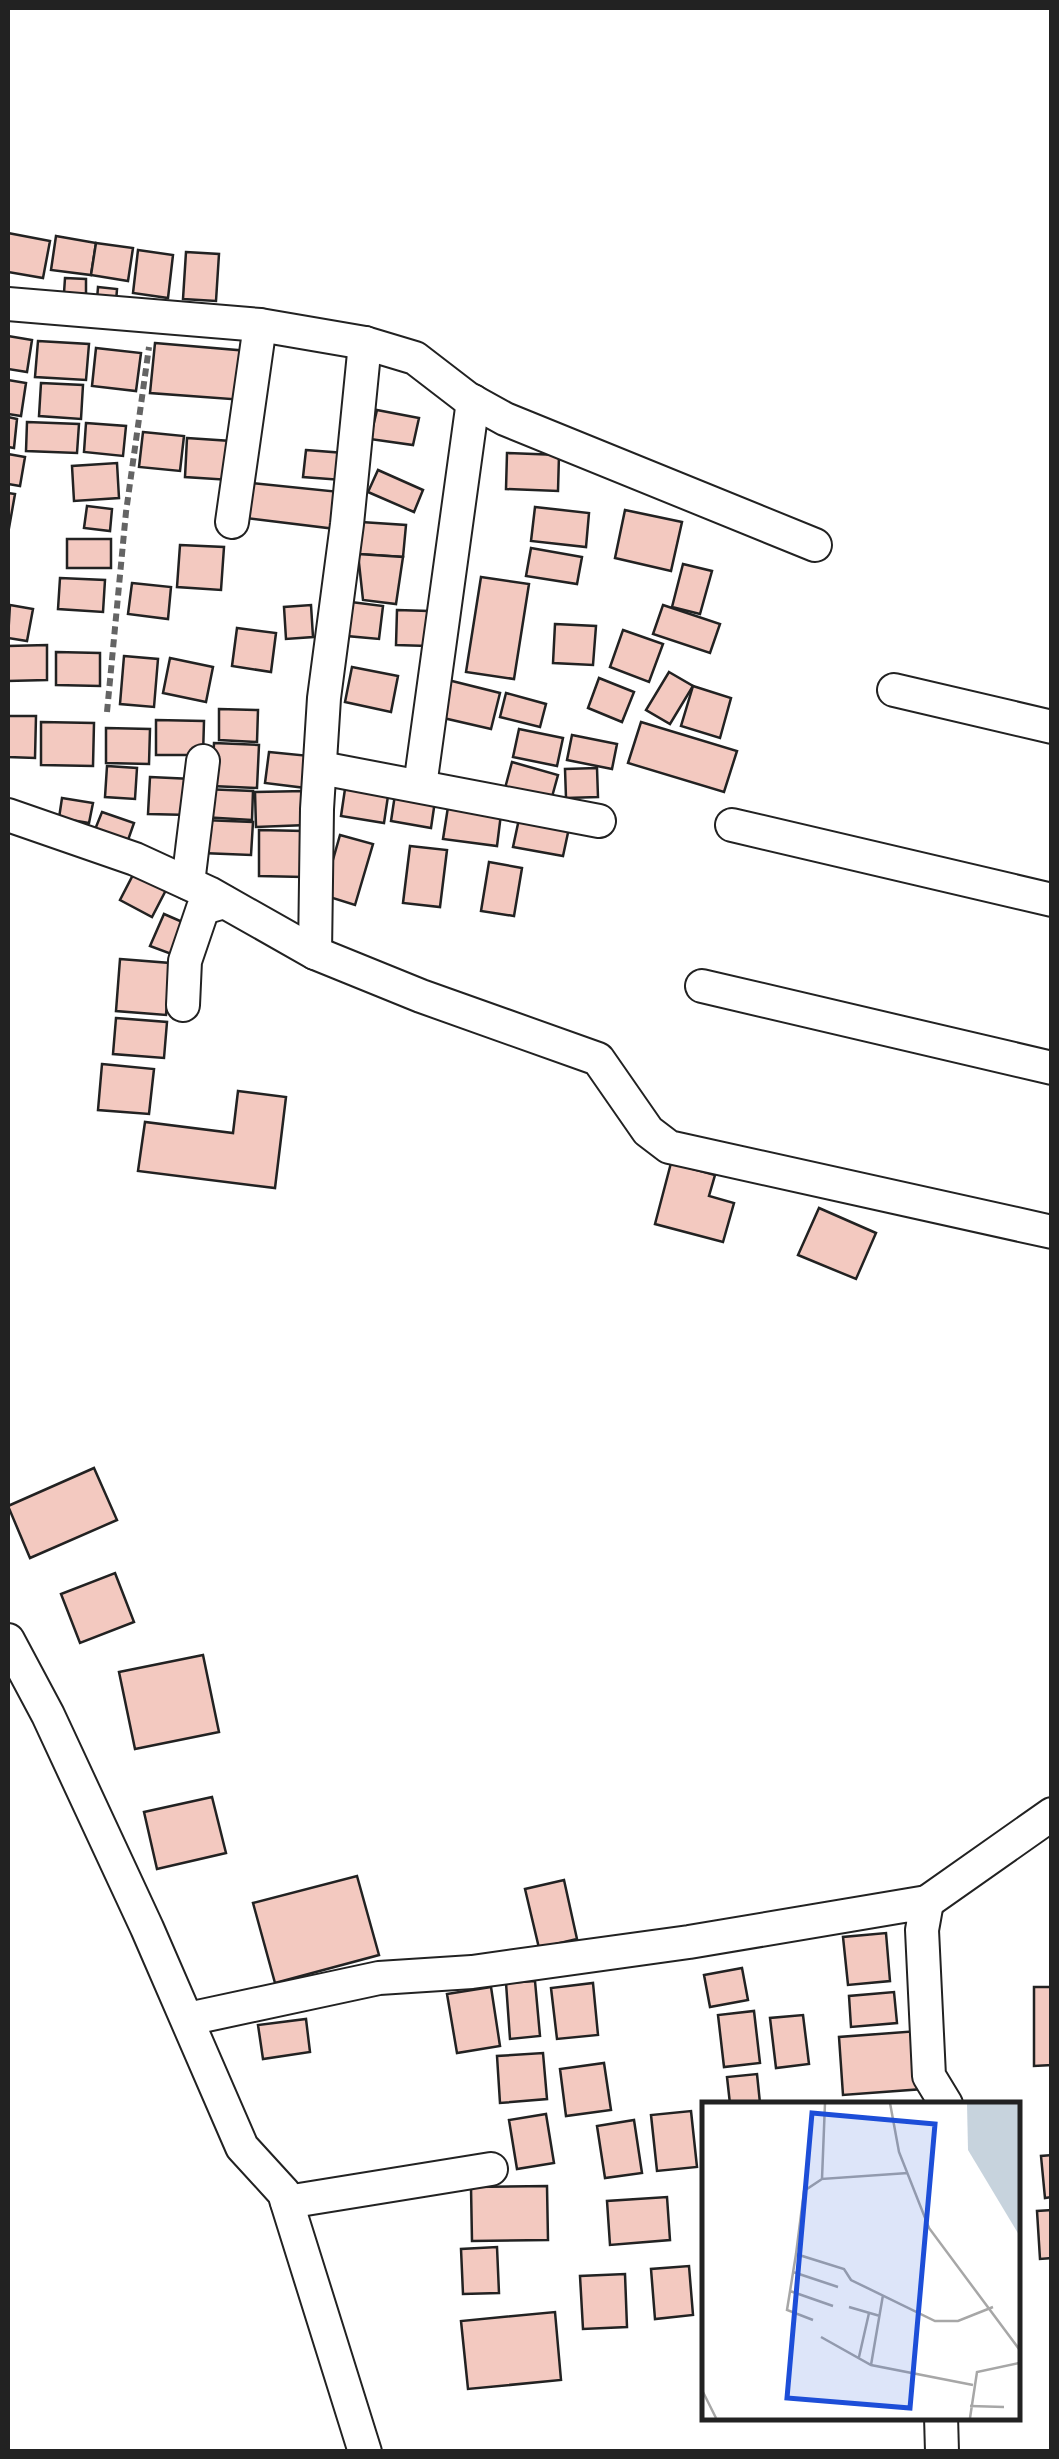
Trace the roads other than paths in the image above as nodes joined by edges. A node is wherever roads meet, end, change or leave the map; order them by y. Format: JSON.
{"nodes":[{"id":1,"x":8,"y":304,"type":"edge"},
{"id":2,"x":260,"y":325,"type":"junction"},
{"id":3,"x":365,"y":344,"type":"junction"},
{"id":4,"x":473,"y":401,"type":"junction"},
{"id":5,"x":232,"y":522,"type":"dead end"},
{"id":6,"x":814,"y":546,"type":"dead end"},
{"id":7,"x":894,"y":690,"type":"dead end"},
{"id":8,"x":1052,"y":727,"type":"edge"},
{"id":9,"x":203,"y":762,"type":"dead end"},
{"id":10,"x":320,"y":768,"type":"junction"},
{"id":11,"x":420,"y":786,"type":"junction"},
{"id":12,"x":8,"y":815,"type":"edge"},
{"id":13,"x":599,"y":822,"type":"dead end"},
{"id":14,"x":732,"y":825,"type":"dead end"},
{"id":15,"x":188,"y":883,"type":"junction"},
{"id":16,"x":1052,"y":900,"type":"edge"},
{"id":17,"x":224,"y":902,"type":"junction"},
{"id":18,"x":315,"y":953,"type":"junction"},
{"id":19,"x":702,"y":986,"type":"dead end"},
{"id":20,"x":182,"y":1005,"type":"dead end"},
{"id":21,"x":1052,"y":1068,"type":"edge"},
{"id":22,"x":1052,"y":1232,"type":"edge"},
{"id":23,"x":8,"y":1640,"type":"edge"},
{"id":24,"x":1052,"y":1814,"type":"edge"},
{"id":25,"x":927,"y":1902,"type":"junction"},
{"id":26,"x":188,"y":2019,"type":"junction"},
{"id":27,"x":945,"y":2102,"type":"edge"},
{"id":28,"x":491,"y":2169,"type":"dead end"},
{"id":29,"x":287,"y":2202,"type":"junction"},
{"id":30,"x":941,"y":2419,"type":"edge"},
{"id":31,"x":365,"y":2452,"type":"edge"},
{"id":32,"x":942,"y":2452,"type":"edge"}],
"edges":[{"from":1,"to":2,"type":"street"},
{"from":2,"to":3,"type":"street"},
{"from":2,"to":5,"type":"street"},
{"from":3,"to":4,"type":"street"},
{"from":3,"to":10,"type":"street"},
{"from":4,"to":6,"type":"street"},
{"from":4,"to":11,"type":"street"},
{"from":7,"to":8,"type":"street"},
{"from":9,"to":15,"type":"street"},
{"from":10,"to":11,"type":"street"},
{"from":10,"to":18,"type":"street"},
{"from":11,"to":13,"type":"street"},
{"from":12,"to":15,"type":"street"},
{"from":14,"to":16,"type":"street"},
{"from":15,"to":17,"type":"street"},
{"from":17,"to":18,"type":"street"},
{"from":17,"to":20,"type":"street"},
{"from":18,"to":22,"type":"street"},
{"from":19,"to":21,"type":"street"},
{"from":23,"to":26,"type":"street"},
{"from":24,"to":25,"type":"street"},
{"from":25,"to":26,"type":"street"},
{"from":25,"to":27,"type":"street"},
{"from":26,"to":29,"type":"street"},
{"from":28,"to":29,"type":"street"},
{"from":29,"to":31,"type":"street"},
{"from":30,"to":32,"type":"street"}]}
